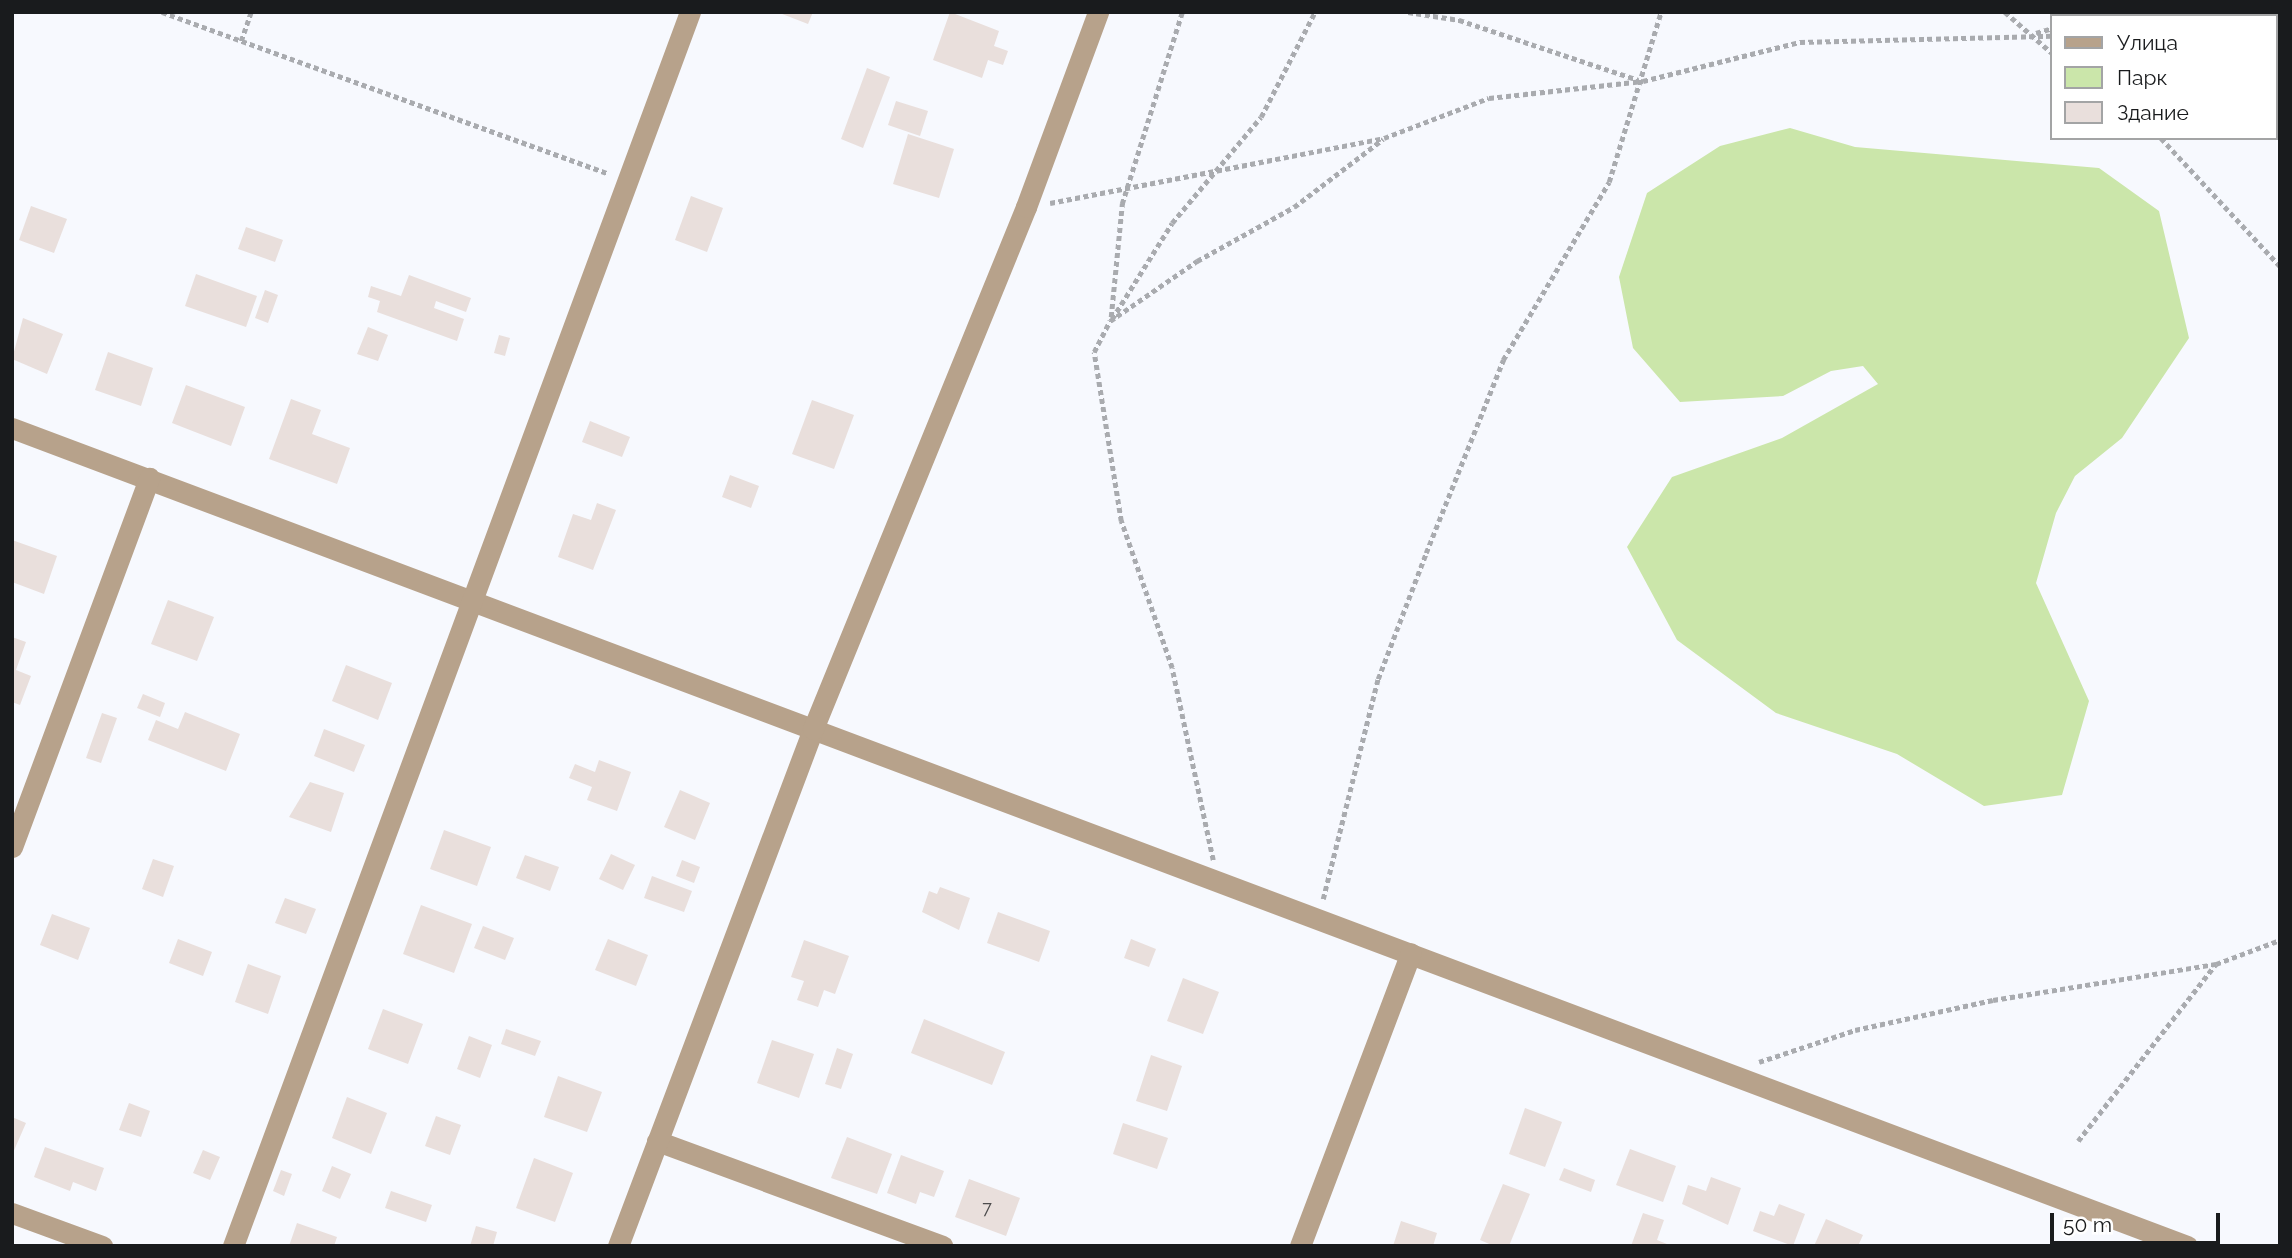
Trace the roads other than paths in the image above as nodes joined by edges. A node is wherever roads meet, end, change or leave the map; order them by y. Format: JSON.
{"nodes":[{"id":1,"x":690,"y":12,"type":"edge"},
{"id":2,"x":1098,"y":12,"type":"edge"},
{"id":3,"x":12,"y":428,"type":"edge"},
{"id":4,"x":149,"y":478,"type":"junction"},
{"id":5,"x":472,"y":602,"type":"junction"},
{"id":6,"x":813,"y":729,"type":"junction"},
{"id":7,"x":13,"y":841,"type":"edge"},
{"id":8,"x":1411,"y":953,"type":"junction"},
{"id":9,"x":657,"y":1142,"type":"junction"},
{"id":10,"x":12,"y":1213,"type":"edge"},
{"id":11,"x":102,"y":1246,"type":"edge"},
{"id":12,"x":233,"y":1246,"type":"edge"},
{"id":13,"x":618,"y":1246,"type":"edge"},
{"id":14,"x":942,"y":1246,"type":"edge"},
{"id":15,"x":1300,"y":1246,"type":"edge"},
{"id":16,"x":2187,"y":1246,"type":"edge"}],
"edges":[{"from":1,"to":5,"type":"street"},
{"from":2,"to":6,"type":"street"},
{"from":3,"to":4,"type":"street"},
{"from":4,"to":5,"type":"street"},
{"from":4,"to":7,"type":"street"},
{"from":5,"to":6,"type":"street"},
{"from":5,"to":12,"type":"street"},
{"from":6,"to":8,"type":"street"},
{"from":6,"to":9,"type":"street"},
{"from":8,"to":15,"type":"street"},
{"from":8,"to":16,"type":"street"},
{"from":9,"to":13,"type":"street"},
{"from":9,"to":14,"type":"street"},
{"from":10,"to":11,"type":"street"}]}
